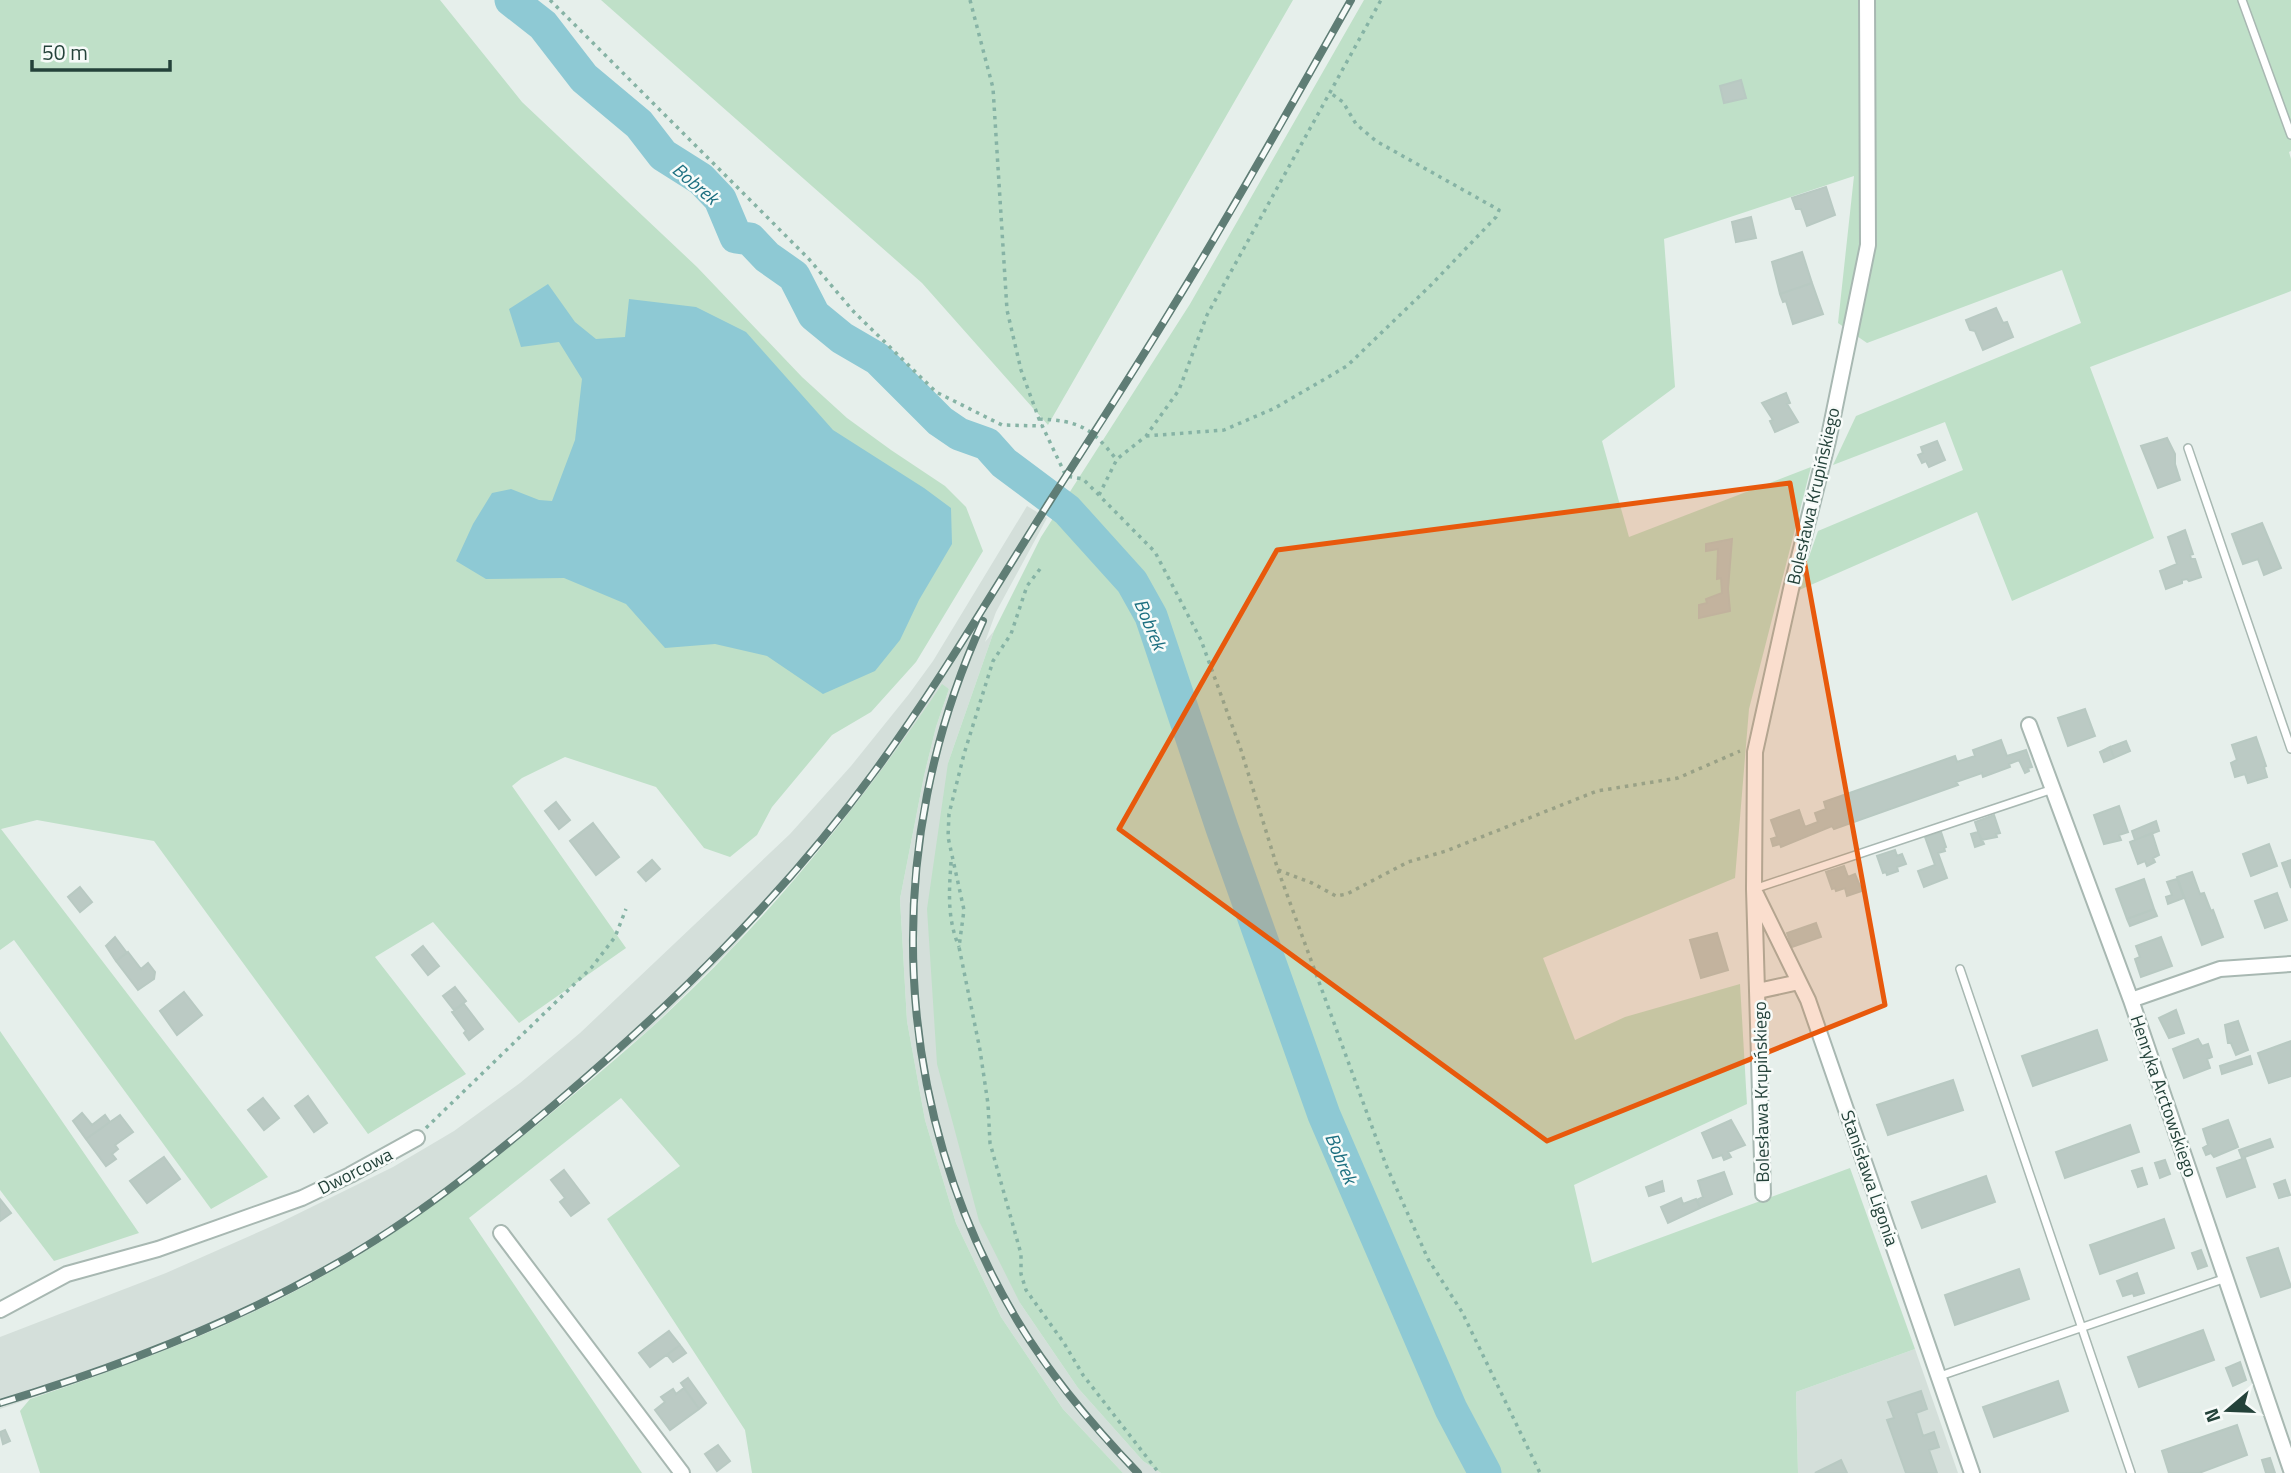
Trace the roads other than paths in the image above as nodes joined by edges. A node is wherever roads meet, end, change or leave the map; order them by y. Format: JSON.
{"nodes":[{"id":1,"x":1867,"y":0,"type":"edge"},
{"id":2,"x":2242,"y":0,"type":"edge"},
{"id":3,"x":2291,"y":135,"type":"edge"},
{"id":4,"x":2188,"y":448,"type":"dead end"},
{"id":5,"x":2029,"y":725,"type":"dead end"},
{"id":6,"x":2291,"y":749,"type":"edge"},
{"id":7,"x":2053,"y":789,"type":"junction"},
{"id":8,"x":1754,"y":889,"type":"junction"},
{"id":9,"x":2291,"y":964,"type":"edge"},
{"id":10,"x":1960,"y":969,"type":"dead end"},
{"id":11,"x":1799,"y":982,"type":"junction"},
{"id":12,"x":1758,"y":991,"type":"junction"},
{"id":13,"x":2132,"y":1000,"type":"junction"},
{"id":14,"x":417,"y":1138,"type":"road end"},
{"id":15,"x":1763,"y":1194,"type":"dead end"},
{"id":16,"x":501,"y":1233,"type":"dead end"},
{"id":17,"x":2226,"y":1278,"type":"junction"},
{"id":18,"x":0,"y":1310,"type":"edge"},
{"id":19,"x":2081,"y":1326,"type":"junction"},
{"id":20,"x":1940,"y":1376,"type":"junction"},
{"id":21,"x":2291,"y":1470,"type":"edge"},
{"id":22,"x":682,"y":1473,"type":"edge"},
{"id":23,"x":1972,"y":1473,"type":"edge"},
{"id":24,"x":2131,"y":1473,"type":"edge"}],
"edges":[{"from":1,"to":8,"type":"street","name":"Bolesława Krupińskiego"},
{"from":2,"to":3,"type":"lane"},
{"from":4,"to":6,"type":"lane"},
{"from":5,"to":7,"type":"street","name":"Henryka Arctowskiego"},
{"from":7,"to":8,"type":"lane"},
{"from":7,"to":13,"type":"street","name":"Henryka Arctowskiego"},
{"from":8,"to":11,"type":"street","name":"Stanisława Ligonia"},
{"from":8,"to":12,"type":"street","name":"Bolesława Krupińskiego"},
{"from":9,"to":13,"type":"street"},
{"from":10,"to":19,"type":"lane"},
{"from":11,"to":12,"type":"street","name":"Bolesława Krupińskiego"},
{"from":11,"to":20,"type":"street","name":"Stanisława Ligonia"},
{"from":12,"to":15,"type":"street","name":"Bolesława Krupińskiego"},
{"from":13,"to":17,"type":"street","name":"Henryka Arctowskiego"},
{"from":14,"to":18,"type":"street","name":"Dworcowa"},
{"from":16,"to":22,"type":"street"},
{"from":17,"to":19,"type":"lane"},
{"from":17,"to":21,"type":"street","name":"Henryka Arctowskiego"},
{"from":19,"to":20,"type":"lane"},
{"from":19,"to":24,"type":"lane"},
{"from":20,"to":23,"type":"street","name":"Stanisława Ligonia"}]}
